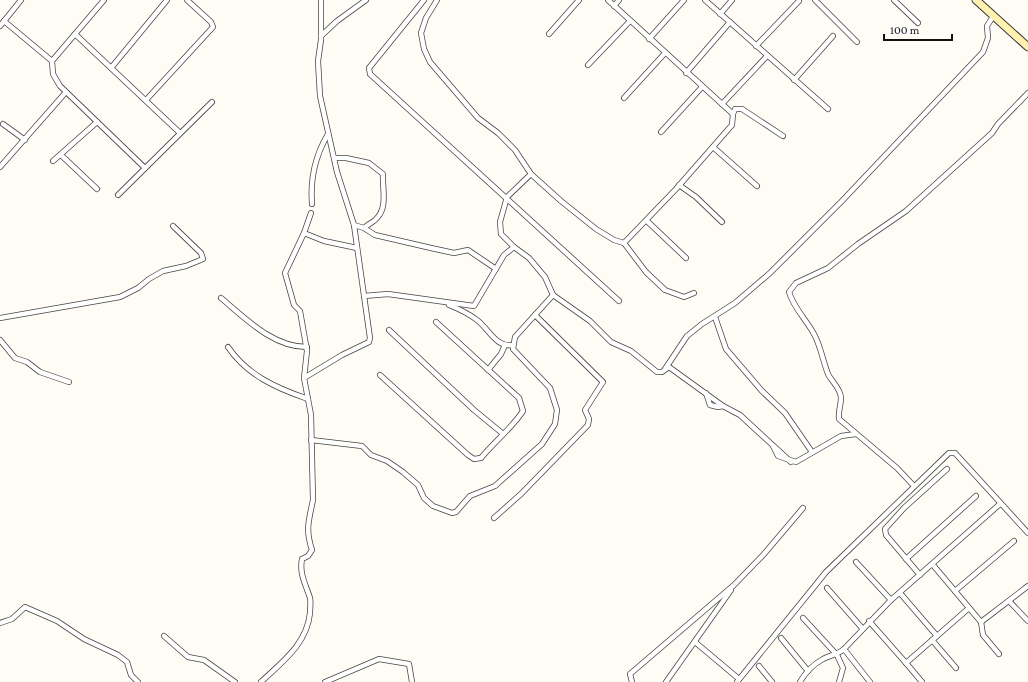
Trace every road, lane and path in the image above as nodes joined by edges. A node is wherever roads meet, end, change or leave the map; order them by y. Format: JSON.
{"nodes":[{"id":1,"x":21,"y":0,"type":"edge"},
{"id":2,"x":104,"y":0,"type":"edge"},
{"id":3,"x":166,"y":0,"type":"edge"},
{"id":4,"x":187,"y":0,"type":"edge"},
{"id":5,"x":321,"y":0,"type":"edge"},
{"id":6,"x":366,"y":0,"type":"edge"},
{"id":7,"x":424,"y":0,"type":"edge"},
{"id":8,"x":437,"y":0,"type":"edge"},
{"id":9,"x":580,"y":0,"type":"edge"},
{"id":10,"x":608,"y":0,"type":"edge"},
{"id":11,"x":619,"y":0,"type":"edge"},
{"id":12,"x":684,"y":0,"type":"edge"},
{"id":13,"x":705,"y":0,"type":"edge"},
{"id":14,"x":732,"y":0,"type":"edge"},
{"id":15,"x":815,"y":0,"type":"edge"},
{"id":16,"x":894,"y":0,"type":"edge"},
{"id":17,"x":976,"y":0,"type":"edge"},
{"id":18,"x":799,"y":1,"type":"dead end"},
{"id":19,"x":614,"y":6,"type":"junction"},
{"id":20,"x":720,"y":14,"type":"junction"},
{"id":21,"x":994,"y":15,"type":"junction"},
{"id":22,"x":4,"y":21,"type":"junction"},
{"id":23,"x":630,"y":21,"type":"junction"},
{"id":24,"x":730,"y":22,"type":"junction"},
{"id":25,"x":918,"y":23,"type":"dead end"},
{"id":26,"x":0,"y":26,"type":"edge"},
{"id":27,"x":75,"y":34,"type":"junction"},
{"id":28,"x":549,"y":34,"type":"dead end"},
{"id":29,"x":320,"y":36,"type":"junction"},
{"id":30,"x":833,"y":36,"type":"dead end"},
{"id":31,"x":649,"y":39,"type":"junction"},
{"id":32,"x":858,"y":42,"type":"dead end"},
{"id":33,"x":756,"y":46,"type":"junction"},
{"id":34,"x":1028,"y":47,"type":"edge"},
{"id":35,"x":665,"y":53,"type":"junction"},
{"id":36,"x":767,"y":56,"type":"junction"},
{"id":37,"x":52,"y":61,"type":"junction"},
{"id":38,"x":588,"y":65,"type":"dead end"},
{"id":39,"x":111,"y":68,"type":"junction"},
{"id":40,"x":686,"y":73,"type":"junction"},
{"id":41,"x":794,"y":80,"type":"junction"},
{"id":42,"x":702,"y":87,"type":"junction"},
{"id":43,"x":66,"y":92,"type":"junction"},
{"id":44,"x":1028,"y":93,"type":"edge"},
{"id":45,"x":624,"y":98,"type":"dead end"},
{"id":46,"x":146,"y":100,"type":"junction"},
{"id":47,"x":212,"y":102,"type":"dead end"},
{"id":48,"x":722,"y":104,"type":"junction"},
{"id":49,"x":828,"y":109,"type":"dead end"},
{"id":50,"x":733,"y":114,"type":"junction"},
{"id":51,"x":97,"y":122,"type":"junction"},
{"id":52,"x":3,"y":124,"type":"dead end"},
{"id":53,"x":180,"y":132,"type":"junction"},
{"id":54,"x":661,"y":132,"type":"dead end"},
{"id":55,"x":328,"y":134,"type":"junction"},
{"id":56,"x":784,"y":136,"type":"dead end"},
{"id":57,"x":25,"y":140,"type":"junction"},
{"id":58,"x":713,"y":147,"type":"junction"},
{"id":59,"x":61,"y":155,"type":"junction"},
{"id":60,"x":334,"y":158,"type":"junction"},
{"id":61,"x":54,"y":161,"type":"dead end"},
{"id":62,"x":0,"y":168,"type":"edge"},
{"id":63,"x":145,"y":168,"type":"junction"},
{"id":64,"x":531,"y":174,"type":"junction"},
{"id":65,"x":679,"y":185,"type":"junction"},
{"id":66,"x":757,"y":186,"type":"dead end"},
{"id":67,"x":97,"y":189,"type":"dead end"},
{"id":68,"x":118,"y":195,"type":"dead end"},
{"id":69,"x":506,"y":197,"type":"junction"},
{"id":70,"x":312,"y":204,"type":"dead end"},
{"id":71,"x":311,"y":213,"type":"dead end"},
{"id":72,"x":647,"y":220,"type":"junction"},
{"id":73,"x":722,"y":222,"type":"dead end"},
{"id":74,"x":354,"y":225,"type":"junction"},
{"id":75,"x":173,"y":226,"type":"dead end"},
{"id":76,"x":364,"y":228,"type":"junction"},
{"id":77,"x":304,"y":232,"type":"junction"},
{"id":78,"x":624,"y":243,"type":"junction"},
{"id":79,"x":514,"y":247,"type":"junction"},
{"id":80,"x":357,"y":248,"type":"junction"},
{"id":81,"x":686,"y":258,"type":"dead end"},
{"id":82,"x":496,"y":269,"type":"junction"},
{"id":83,"x":694,"y":293,"type":"dead end"},
{"id":84,"x":553,"y":295,"type":"junction"},
{"id":85,"x":364,"y":296,"type":"junction"},
{"id":86,"x":221,"y":298,"type":"dead end"},
{"id":87,"x":619,"y":301,"type":"dead end"},
{"id":88,"x":440,"y":302,"type":"junction"},
{"id":89,"x":535,"y":315,"type":"junction"},
{"id":90,"x":715,"y":317,"type":"junction"},
{"id":91,"x":0,"y":318,"type":"edge"},
{"id":92,"x":436,"y":322,"type":"dead end"},
{"id":93,"x":389,"y":330,"type":"dead end"},
{"id":94,"x":0,"y":340,"type":"edge"},
{"id":95,"x":505,"y":345,"type":"junction"},
{"id":96,"x":513,"y":345,"type":"junction"},
{"id":97,"x":228,"y":347,"type":"dead end"},
{"id":98,"x":307,"y":347,"type":"junction"},
{"id":99,"x":665,"y":369,"type":"junction"},
{"id":100,"x":488,"y":370,"type":"junction"},
{"id":101,"x":380,"y":375,"type":"dead end"},
{"id":102,"x":304,"y":378,"type":"junction"},
{"id":103,"x":69,"y":382,"type":"dead end"},
{"id":104,"x":706,"y":393,"type":"junction"},
{"id":105,"x":308,"y":399,"type":"junction"},
{"id":106,"x":723,"y":406,"type":"junction"},
{"id":107,"x":502,"y":433,"type":"junction"},
{"id":108,"x":856,"y":434,"type":"junction"},
{"id":109,"x":311,"y":440,"type":"junction"},
{"id":110,"x":812,"y":452,"type":"junction"},
{"id":111,"x":947,"y":469,"type":"dead end"},
{"id":112,"x":914,"y":486,"type":"junction"},
{"id":113,"x":976,"y":496,"type":"dead end"},
{"id":114,"x":1000,"y":504,"type":"junction"},
{"id":115,"x":803,"y":508,"type":"dead end"},
{"id":116,"x":494,"y":518,"type":"dead end"},
{"id":117,"x":1028,"y":532,"type":"edge"},
{"id":118,"x":1014,"y":541,"type":"dead end"},
{"id":119,"x":906,"y":559,"type":"junction"},
{"id":120,"x":856,"y":562,"type":"dead end"},
{"id":121,"x":933,"y":565,"type":"junction"},
{"id":122,"x":920,"y":576,"type":"junction"},
{"id":123,"x":734,"y":585,"type":"junction"},
{"id":124,"x":1028,"y":586,"type":"edge"},
{"id":125,"x":827,"y":588,"type":"dead end"},
{"id":126,"x":955,"y":591,"type":"junction"},
{"id":127,"x":900,"y":594,"type":"junction"},
{"id":128,"x":890,"y":600,"type":"junction"},
{"id":129,"x":1009,"y":601,"type":"junction"},
{"id":130,"x":969,"y":608,"type":"junction"},
{"id":131,"x":802,"y":618,"type":"dead end"},
{"id":132,"x":869,"y":621,"type":"junction"},
{"id":133,"x":1028,"y":621,"type":"edge"},
{"id":134,"x":981,"y":622,"type":"junction"},
{"id":135,"x":0,"y":623,"type":"edge"},
{"id":136,"x":862,"y":628,"type":"junction"},
{"id":137,"x":164,"y":636,"type":"dead end"},
{"id":138,"x":937,"y":636,"type":"junction"},
{"id":139,"x":781,"y":638,"type":"dead end"},
{"id":140,"x":932,"y":640,"type":"junction"},
{"id":141,"x":695,"y":642,"type":"junction"},
{"id":142,"x":844,"y":649,"type":"junction"},
{"id":143,"x":999,"y":654,"type":"dead end"},
{"id":144,"x":837,"y":655,"type":"junction"},
{"id":145,"x":906,"y":664,"type":"junction"},
{"id":146,"x":759,"y":666,"type":"dead end"},
{"id":147,"x":956,"y":668,"type":"dead end"},
{"id":148,"x":808,"y":671,"type":"junction"},
{"id":149,"x":738,"y":681,"type":"edge"},
{"id":150,"x":138,"y":682,"type":"edge"},
{"id":151,"x":235,"y":682,"type":"edge"},
{"id":152,"x":261,"y":682,"type":"edge"},
{"id":153,"x":326,"y":682,"type":"edge"},
{"id":154,"x":412,"y":682,"type":"edge"},
{"id":155,"x":632,"y":682,"type":"edge"},
{"id":156,"x":666,"y":682,"type":"edge"},
{"id":157,"x":772,"y":682,"type":"edge"},
{"id":158,"x":800,"y":682,"type":"edge"},
{"id":159,"x":839,"y":682,"type":"edge"},
{"id":160,"x":870,"y":682,"type":"edge"},
{"id":161,"x":922,"y":682,"type":"edge"}],
"edges":[{"from":1,"to":22,"type":"street"},
{"from":2,"to":27,"type":"street"},
{"from":3,"to":39,"type":"street"},
{"from":4,"to":46,"type":"street"},
{"from":5,"to":29,"type":"street"},
{"from":6,"to":29,"type":"street"},
{"from":7,"to":69,"type":"street"},
{"from":8,"to":64,"type":"street"},
{"from":9,"to":28,"type":"street"},
{"from":10,"to":19,"type":"street"},
{"from":11,"to":19,"type":"street"},
{"from":12,"to":31,"type":"street"},
{"from":13,"to":20,"type":"street"},
{"from":14,"to":20,"type":"street"},
{"from":15,"to":32,"type":"street"},
{"from":16,"to":25,"type":"street"},
{"from":17,"to":21,"type":"main road"},
{"from":18,"to":33,"type":"street"},
{"from":19,"to":23,"type":"street"},
{"from":20,"to":24,"type":"street"},
{"from":21,"to":34,"type":"main road"},
{"from":21,"to":90,"type":"street"},
{"from":22,"to":26,"type":"street"},
{"from":22,"to":37,"type":"street"},
{"from":23,"to":31,"type":"street"},
{"from":23,"to":38,"type":"street"},
{"from":24,"to":33,"type":"street"},
{"from":24,"to":40,"type":"street"},
{"from":27,"to":37,"type":"street"},
{"from":27,"to":39,"type":"street"},
{"from":29,"to":55,"type":"street"},
{"from":30,"to":41,"type":"street"},
{"from":31,"to":35,"type":"street"},
{"from":33,"to":36,"type":"street"},
{"from":35,"to":40,"type":"street"},
{"from":35,"to":45,"type":"street"},
{"from":36,"to":41,"type":"street"},
{"from":36,"to":48,"type":"street"},
{"from":37,"to":43,"type":"street"},
{"from":39,"to":46,"type":"street"},
{"from":40,"to":42,"type":"street"},
{"from":41,"to":49,"type":"street"},
{"from":42,"to":48,"type":"street"},
{"from":42,"to":54,"type":"street"},
{"from":43,"to":51,"type":"street"},
{"from":43,"to":57,"type":"street"},
{"from":44,"to":108,"type":"street"},
{"from":46,"to":53,"type":"street"},
{"from":47,"to":53,"type":"street"},
{"from":48,"to":50,"type":"street"},
{"from":50,"to":56,"type":"street"},
{"from":50,"to":58,"type":"street"},
{"from":51,"to":59,"type":"street"},
{"from":51,"to":63,"type":"street"},
{"from":52,"to":57,"type":"street"},
{"from":53,"to":63,"type":"street"},
{"from":55,"to":60,"type":"street"},
{"from":55,"to":70,"type":"street"},
{"from":57,"to":62,"type":"street"},
{"from":58,"to":65,"type":"street"},
{"from":58,"to":66,"type":"street"},
{"from":59,"to":61,"type":"street"},
{"from":59,"to":67,"type":"street"},
{"from":60,"to":74,"type":"street"},
{"from":60,"to":76,"type":"street"},
{"from":63,"to":68,"type":"street"},
{"from":64,"to":69,"type":"street"},
{"from":64,"to":78,"type":"street"},
{"from":65,"to":72,"type":"street"},
{"from":65,"to":73,"type":"street"},
{"from":69,"to":79,"type":"street"},
{"from":69,"to":87,"type":"street"},
{"from":71,"to":77,"type":"street"},
{"from":72,"to":78,"type":"street"},
{"from":72,"to":81,"type":"street"},
{"from":74,"to":76,"type":"street"},
{"from":74,"to":80,"type":"street"},
{"from":75,"to":91,"type":"street"},
{"from":76,"to":82,"type":"street"},
{"from":77,"to":80,"type":"street"},
{"from":77,"to":98,"type":"street"},
{"from":78,"to":83,"type":"street"},
{"from":79,"to":82,"type":"street"},
{"from":79,"to":84,"type":"street"},
{"from":80,"to":85,"type":"street"},
{"from":82,"to":88,"type":"street"},
{"from":84,"to":89,"type":"street"},
{"from":84,"to":99,"type":"street"},
{"from":85,"to":88,"type":"street"},
{"from":85,"to":102,"type":"street"},
{"from":86,"to":98,"type":"street"},
{"from":88,"to":95,"type":"street"},
{"from":89,"to":96,"type":"street"},
{"from":89,"to":116,"type":"street"},
{"from":90,"to":99,"type":"street"},
{"from":90,"to":110,"type":"street"},
{"from":92,"to":100,"type":"street"},
{"from":93,"to":107,"type":"street"},
{"from":94,"to":103,"type":"street"},
{"from":95,"to":96,"type":"street"},
{"from":95,"to":100,"type":"street"},
{"from":96,"to":109,"type":"street"},
{"from":97,"to":105,"type":"street"},
{"from":98,"to":102,"type":"street"},
{"from":99,"to":104,"type":"street"},
{"from":100,"to":107,"type":"street"},
{"from":101,"to":107,"type":"street"},
{"from":102,"to":105,"type":"street"},
{"from":104,"to":106,"type":"street"},
{"from":104,"to":106,"type":"street"},
{"from":105,"to":109,"type":"street"},
{"from":106,"to":110,"type":"street"},
{"from":108,"to":110,"type":"street"},
{"from":108,"to":112,"type":"street"},
{"from":109,"to":152,"type":"street"},
{"from":111,"to":119,"type":"street"},
{"from":112,"to":114,"type":"street"},
{"from":112,"to":149,"type":"street"},
{"from":113,"to":119,"type":"street"},
{"from":114,"to":117,"type":"street"},
{"from":114,"to":121,"type":"street"},
{"from":115,"to":123,"type":"street"},
{"from":118,"to":126,"type":"street"},
{"from":119,"to":122,"type":"street"},
{"from":120,"to":128,"type":"street"},
{"from":121,"to":122,"type":"street"},
{"from":121,"to":126,"type":"street"},
{"from":122,"to":127,"type":"street"},
{"from":123,"to":141,"type":"street"},
{"from":123,"to":155,"type":"street"},
{"from":124,"to":129,"type":"street"},
{"from":125,"to":136,"type":"street"},
{"from":126,"to":130,"type":"street"},
{"from":127,"to":128,"type":"street"},
{"from":127,"to":138,"type":"street"},
{"from":128,"to":132,"type":"street"},
{"from":129,"to":133,"type":"street"},
{"from":129,"to":134,"type":"street"},
{"from":130,"to":134,"type":"street"},
{"from":130,"to":138,"type":"street"},
{"from":131,"to":144,"type":"street"},
{"from":132,"to":136,"type":"street"},
{"from":132,"to":145,"type":"street"},
{"from":134,"to":143,"type":"street"},
{"from":135,"to":150,"type":"street"},
{"from":136,"to":142,"type":"street"},
{"from":137,"to":151,"type":"street"},
{"from":138,"to":140,"type":"street"},
{"from":139,"to":148,"type":"street"},
{"from":140,"to":145,"type":"street"},
{"from":140,"to":147,"type":"street"},
{"from":141,"to":149,"type":"street"},
{"from":141,"to":156,"type":"street"},
{"from":142,"to":144,"type":"street"},
{"from":142,"to":160,"type":"street"},
{"from":144,"to":148,"type":"street"},
{"from":144,"to":159,"type":"street"},
{"from":145,"to":161,"type":"street"},
{"from":146,"to":157,"type":"street"},
{"from":148,"to":158,"type":"street"},
{"from":153,"to":154,"type":"street"}]}
